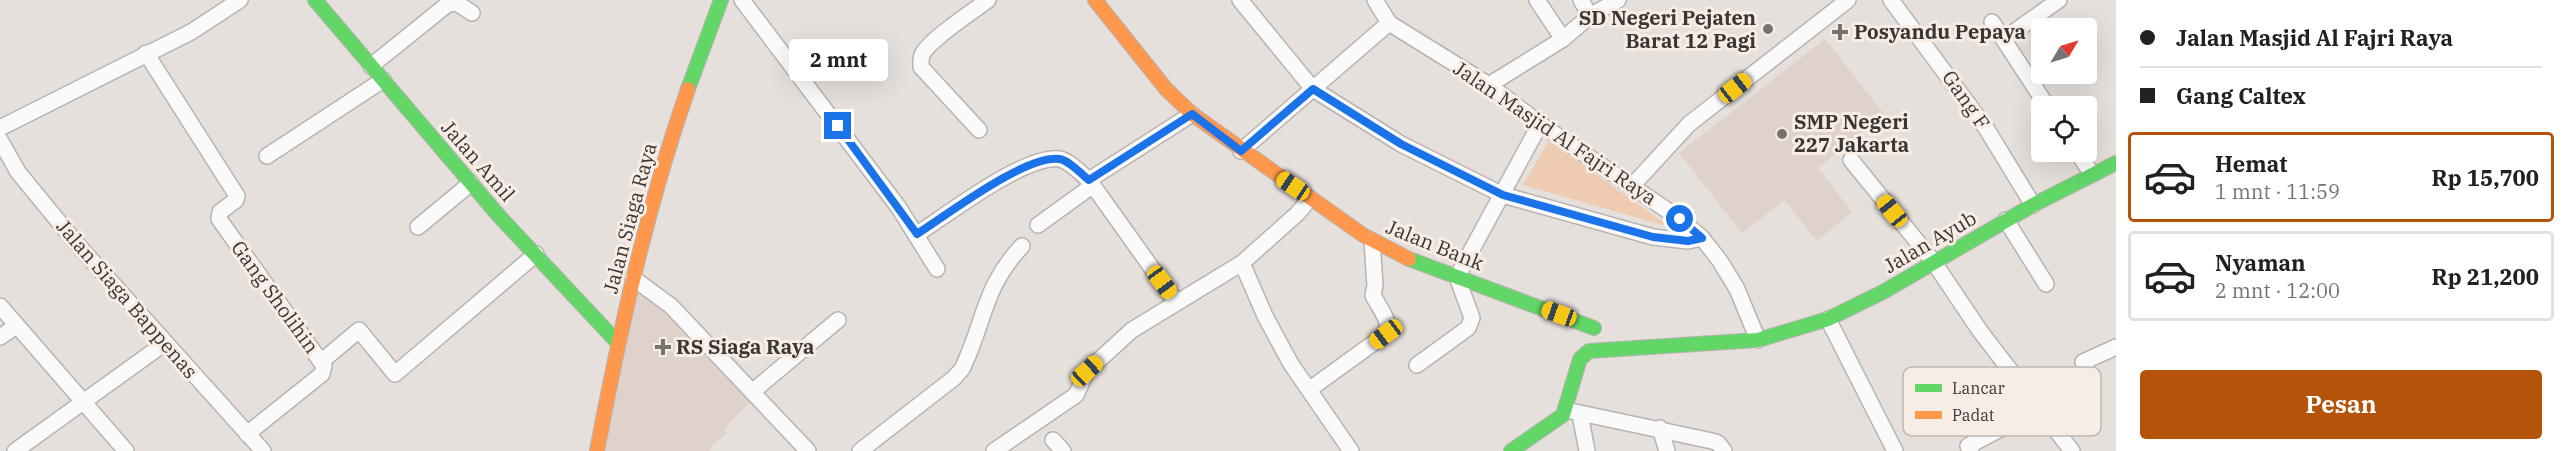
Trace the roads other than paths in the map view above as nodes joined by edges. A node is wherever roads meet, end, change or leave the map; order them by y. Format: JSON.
{"nodes":[{"id":1,"x":240,"y":0,"type":"edge"},
{"id":2,"x":315,"y":0,"type":"edge"},
{"id":3,"x":721,"y":0,"type":"edge"},
{"id":4,"x":742,"y":0,"type":"edge"},
{"id":5,"x":988,"y":0,"type":"edge"},
{"id":6,"x":1095,"y":0,"type":"edge"},
{"id":7,"x":1240,"y":0,"type":"edge"},
{"id":8,"x":1375,"y":0,"type":"edge"},
{"id":9,"x":1537,"y":0,"type":"edge"},
{"id":10,"x":1581,"y":0,"type":"edge"},
{"id":11,"x":1618,"y":0,"type":"edge"},
{"id":12,"x":1848,"y":0,"type":"edge"},
{"id":13,"x":1891,"y":0,"type":"edge"},
{"id":14,"x":2059,"y":0,"type":"edge"},
{"id":15,"x":472,"y":13,"type":"dead end"},
{"id":16,"x":1590,"y":16,"type":"junction"},
{"id":17,"x":1992,"y":22,"type":"dead end"},
{"id":18,"x":1389,"y":23,"type":"junction"},
{"id":19,"x":1563,"y":39,"type":"junction"},
{"id":20,"x":2004,"y":39,"type":"junction"},
{"id":21,"x":146,"y":52,"type":"junction"},
{"id":22,"x":371,"y":66,"type":"junction"},
{"id":23,"x":383,"y":80,"type":"junction"},
{"id":24,"x":1489,"y":85,"type":"junction"},
{"id":25,"x":1313,"y":89,"type":"junction"},
{"id":26,"x":2041,"y":96,"type":"edge"},
{"id":27,"x":1192,"y":114,"type":"junction"},
{"id":28,"x":1540,"y":124,"type":"junction"},
{"id":29,"x":0,"y":128,"type":"edge"},
{"id":30,"x":979,"y":130,"type":"dead end"},
{"id":31,"x":0,"y":140,"type":"edge"},
{"id":32,"x":1241,"y":151,"type":"junction"},
{"id":33,"x":267,"y":156,"type":"dead end"},
{"id":34,"x":1851,"y":160,"type":"dead end"},
{"id":35,"x":2084,"y":162,"type":"edge"},
{"id":36,"x":2116,"y":163,"type":"edge"},
{"id":37,"x":2092,"y":174,"type":"junction"},
{"id":38,"x":471,"y":183,"type":"junction"},
{"id":39,"x":1090,"y":183,"type":"junction"},
{"id":40,"x":1632,"y":186,"type":"junction"},
{"id":41,"x":1503,"y":195,"type":"junction"},
{"id":42,"x":1310,"y":198,"type":"junction"},
{"id":43,"x":2033,"y":205,"type":"junction"},
{"id":44,"x":2006,"y":220,"type":"junction"},
{"id":45,"x":1038,"y":225,"type":"dead end"},
{"id":46,"x":418,"y":227,"type":"dead end"},
{"id":47,"x":917,"y":234,"type":"junction"},
{"id":48,"x":1702,"y":238,"type":"junction"},
{"id":49,"x":1372,"y":241,"type":"junction"},
{"id":50,"x":1022,"y":246,"type":"dead end"},
{"id":51,"x":536,"y":254,"type":"junction"},
{"id":52,"x":1933,"y":261,"type":"junction"},
{"id":53,"x":1242,"y":263,"type":"junction"},
{"id":54,"x":937,"y":269,"type":"dead end"},
{"id":55,"x":1457,"y":277,"type":"junction"},
{"id":56,"x":633,"y":278,"type":"junction"},
{"id":57,"x":2046,"y":284,"type":"dead end"},
{"id":58,"x":1176,"y":302,"type":"junction"},
{"id":59,"x":0,"y":306,"type":"edge"},
{"id":60,"x":1828,"y":319,"type":"junction"},
{"id":61,"x":838,"y":320,"type":"dead end"},
{"id":62,"x":16,"y":326,"type":"junction"},
{"id":63,"x":1594,"y":328,"type":"dead end"},
{"id":64,"x":0,"y":337,"type":"edge"},
{"id":65,"x":1758,"y":340,"type":"junction"},
{"id":66,"x":617,"y":342,"type":"junction"},
{"id":67,"x":165,"y":343,"type":"junction"},
{"id":68,"x":2116,"y":347,"type":"edge"},
{"id":69,"x":322,"y":361,"type":"junction"},
{"id":70,"x":1417,"y":365,"type":"dead end"},
{"id":71,"x":2007,"y":367,"type":"edge"},
{"id":72,"x":2085,"y":367,"type":"edge"},
{"id":73,"x":1310,"y":389,"type":"junction"},
{"id":74,"x":752,"y":392,"type":"junction"},
{"id":75,"x":82,"y":403,"type":"junction"},
{"id":76,"x":1573,"y":412,"type":"junction"},
{"id":77,"x":1660,"y":428,"type":"junction"},
{"id":78,"x":247,"y":434,"type":"junction"},
{"id":79,"x":1991,"y":436,"type":"edge"},
{"id":80,"x":2060,"y":436,"type":"edge"},
{"id":81,"x":1970,"y":448,"type":"edge"},
{"id":82,"x":15,"y":451,"type":"edge"},
{"id":83,"x":126,"y":451,"type":"edge"},
{"id":84,"x":263,"y":451,"type":"edge"},
{"id":85,"x":597,"y":451,"type":"edge"},
{"id":86,"x":808,"y":451,"type":"edge"},
{"id":87,"x":860,"y":451,"type":"edge"},
{"id":88,"x":994,"y":451,"type":"edge"},
{"id":89,"x":1351,"y":451,"type":"edge"},
{"id":90,"x":1511,"y":451,"type":"edge"},
{"id":91,"x":1587,"y":451,"type":"edge"},
{"id":92,"x":1667,"y":451,"type":"edge"},
{"id":93,"x":1724,"y":451,"type":"edge"},
{"id":94,"x":1895,"y":451,"type":"edge"},
{"id":95,"x":2072,"y":451,"type":"edge"}],
"edges":[{"from":1,"to":21,"type":"street"},
{"from":2,"to":22,"type":"street","name":"Jalan Amil"},
{"from":3,"to":56,"type":"street","name":"Jalan Siaga Raya"},
{"from":4,"to":47,"type":"street"},
{"from":5,"to":30,"type":"street"},
{"from":6,"to":27,"type":"street","name":"Jalan Bank"},
{"from":7,"to":25,"type":"street"},
{"from":8,"to":18,"type":"street","name":"Jalan Masjid Al Fajri Raya"},
{"from":9,"to":19,"type":"street"},
{"from":10,"to":16,"type":"street"},
{"from":11,"to":16,"type":"street"},
{"from":12,"to":40,"type":"street"},
{"from":13,"to":43,"type":"street","name":"Gang F"},
{"from":14,"to":20,"type":"street"},
{"from":15,"to":22,"type":"street"},
{"from":16,"to":19,"type":"street"},
{"from":17,"to":20,"type":"street"},
{"from":18,"to":24,"type":"street","name":"Jalan Masjid Al Fajri Raya"},
{"from":18,"to":25,"type":"street"},
{"from":19,"to":24,"type":"street"},
{"from":20,"to":26,"type":"street"},
{"from":21,"to":29,"type":"street"},
{"from":21,"to":69,"type":"street","name":"Gang Sholihin"},
{"from":22,"to":23,"type":"street","name":"Jalan Amil"},
{"from":23,"to":33,"type":"street"},
{"from":23,"to":38,"type":"street","name":"Jalan Amil"},
{"from":24,"to":28,"type":"street","name":"Jalan Masjid Al Fajri Raya"},
{"from":25,"to":32,"type":"street"},
{"from":25,"to":41,"type":"street"},
{"from":27,"to":32,"type":"street","name":"Jalan Bank"},
{"from":27,"to":39,"type":"street"},
{"from":28,"to":40,"type":"street","name":"Jalan Masjid Al Fajri Raya"},
{"from":28,"to":41,"type":"street"},
{"from":31,"to":67,"type":"street","name":"Jalan Siaga Bappenas"},
{"from":32,"to":42,"type":"street","name":"Jalan Bank"},
{"from":34,"to":52,"type":"street"},
{"from":35,"to":37,"type":"street"},
{"from":36,"to":37,"type":"street","name":"Jalan Ayub"},
{"from":37,"to":43,"type":"street","name":"Jalan Ayub"},
{"from":38,"to":46,"type":"street"},
{"from":38,"to":51,"type":"street","name":"Jalan Amil"},
{"from":39,"to":45,"type":"street"},
{"from":39,"to":47,"type":"street"},
{"from":39,"to":58,"type":"street"},
{"from":40,"to":48,"type":"street","name":"Jalan Masjid Al Fajri Raya"},
{"from":41,"to":48,"type":"street"},
{"from":41,"to":55,"type":"street"},
{"from":42,"to":49,"type":"street","name":"Jalan Bank"},
{"from":42,"to":53,"type":"street"},
{"from":43,"to":44,"type":"street","name":"Jalan Ayub"},
{"from":44,"to":52,"type":"street","name":"Jalan Ayub"},
{"from":44,"to":57,"type":"street"},
{"from":47,"to":54,"type":"street"},
{"from":48,"to":65,"type":"street","name":"Jalan Masjid Al Fajri Raya"},
{"from":49,"to":55,"type":"street","name":"Jalan Bank"},
{"from":49,"to":73,"type":"street"},
{"from":50,"to":87,"type":"street"},
{"from":51,"to":66,"type":"street","name":"Jalan Amil"},
{"from":51,"to":69,"type":"street","name":"Gang Sholihin"},
{"from":52,"to":60,"type":"street","name":"Jalan Ayub"},
{"from":52,"to":71,"type":"street"},
{"from":53,"to":58,"type":"street"},
{"from":53,"to":73,"type":"street"},
{"from":55,"to":63,"type":"street","name":"Jalan Bank"},
{"from":55,"to":70,"type":"street"},
{"from":56,"to":66,"type":"street","name":"Jalan Siaga Raya"},
{"from":56,"to":74,"type":"street"},
{"from":58,"to":88,"type":"street"},
{"from":59,"to":62,"type":"street"},
{"from":60,"to":65,"type":"street","name":"Jalan Ayub"},
{"from":60,"to":94,"type":"street"},
{"from":61,"to":74,"type":"street"},
{"from":62,"to":64,"type":"street"},
{"from":62,"to":75,"type":"street"},
{"from":65,"to":76,"type":"street","name":"Jalan Ayub"},
{"from":66,"to":85,"type":"street","name":"Jalan Siaga Raya"},
{"from":67,"to":75,"type":"street"},
{"from":67,"to":78,"type":"street","name":"Jalan Siaga Bappenas"},
{"from":68,"to":72,"type":"street"},
{"from":69,"to":78,"type":"street"},
{"from":73,"to":89,"type":"street"},
{"from":74,"to":86,"type":"street"},
{"from":75,"to":82,"type":"street"},
{"from":75,"to":83,"type":"street"},
{"from":76,"to":77,"type":"street"},
{"from":76,"to":90,"type":"street"},
{"from":76,"to":91,"type":"street"},
{"from":77,"to":92,"type":"street"},
{"from":77,"to":93,"type":"street"},
{"from":78,"to":84,"type":"street","name":"Jalan Siaga Bappenas"},
{"from":79,"to":81,"type":"street"},
{"from":80,"to":95,"type":"street"}]}
